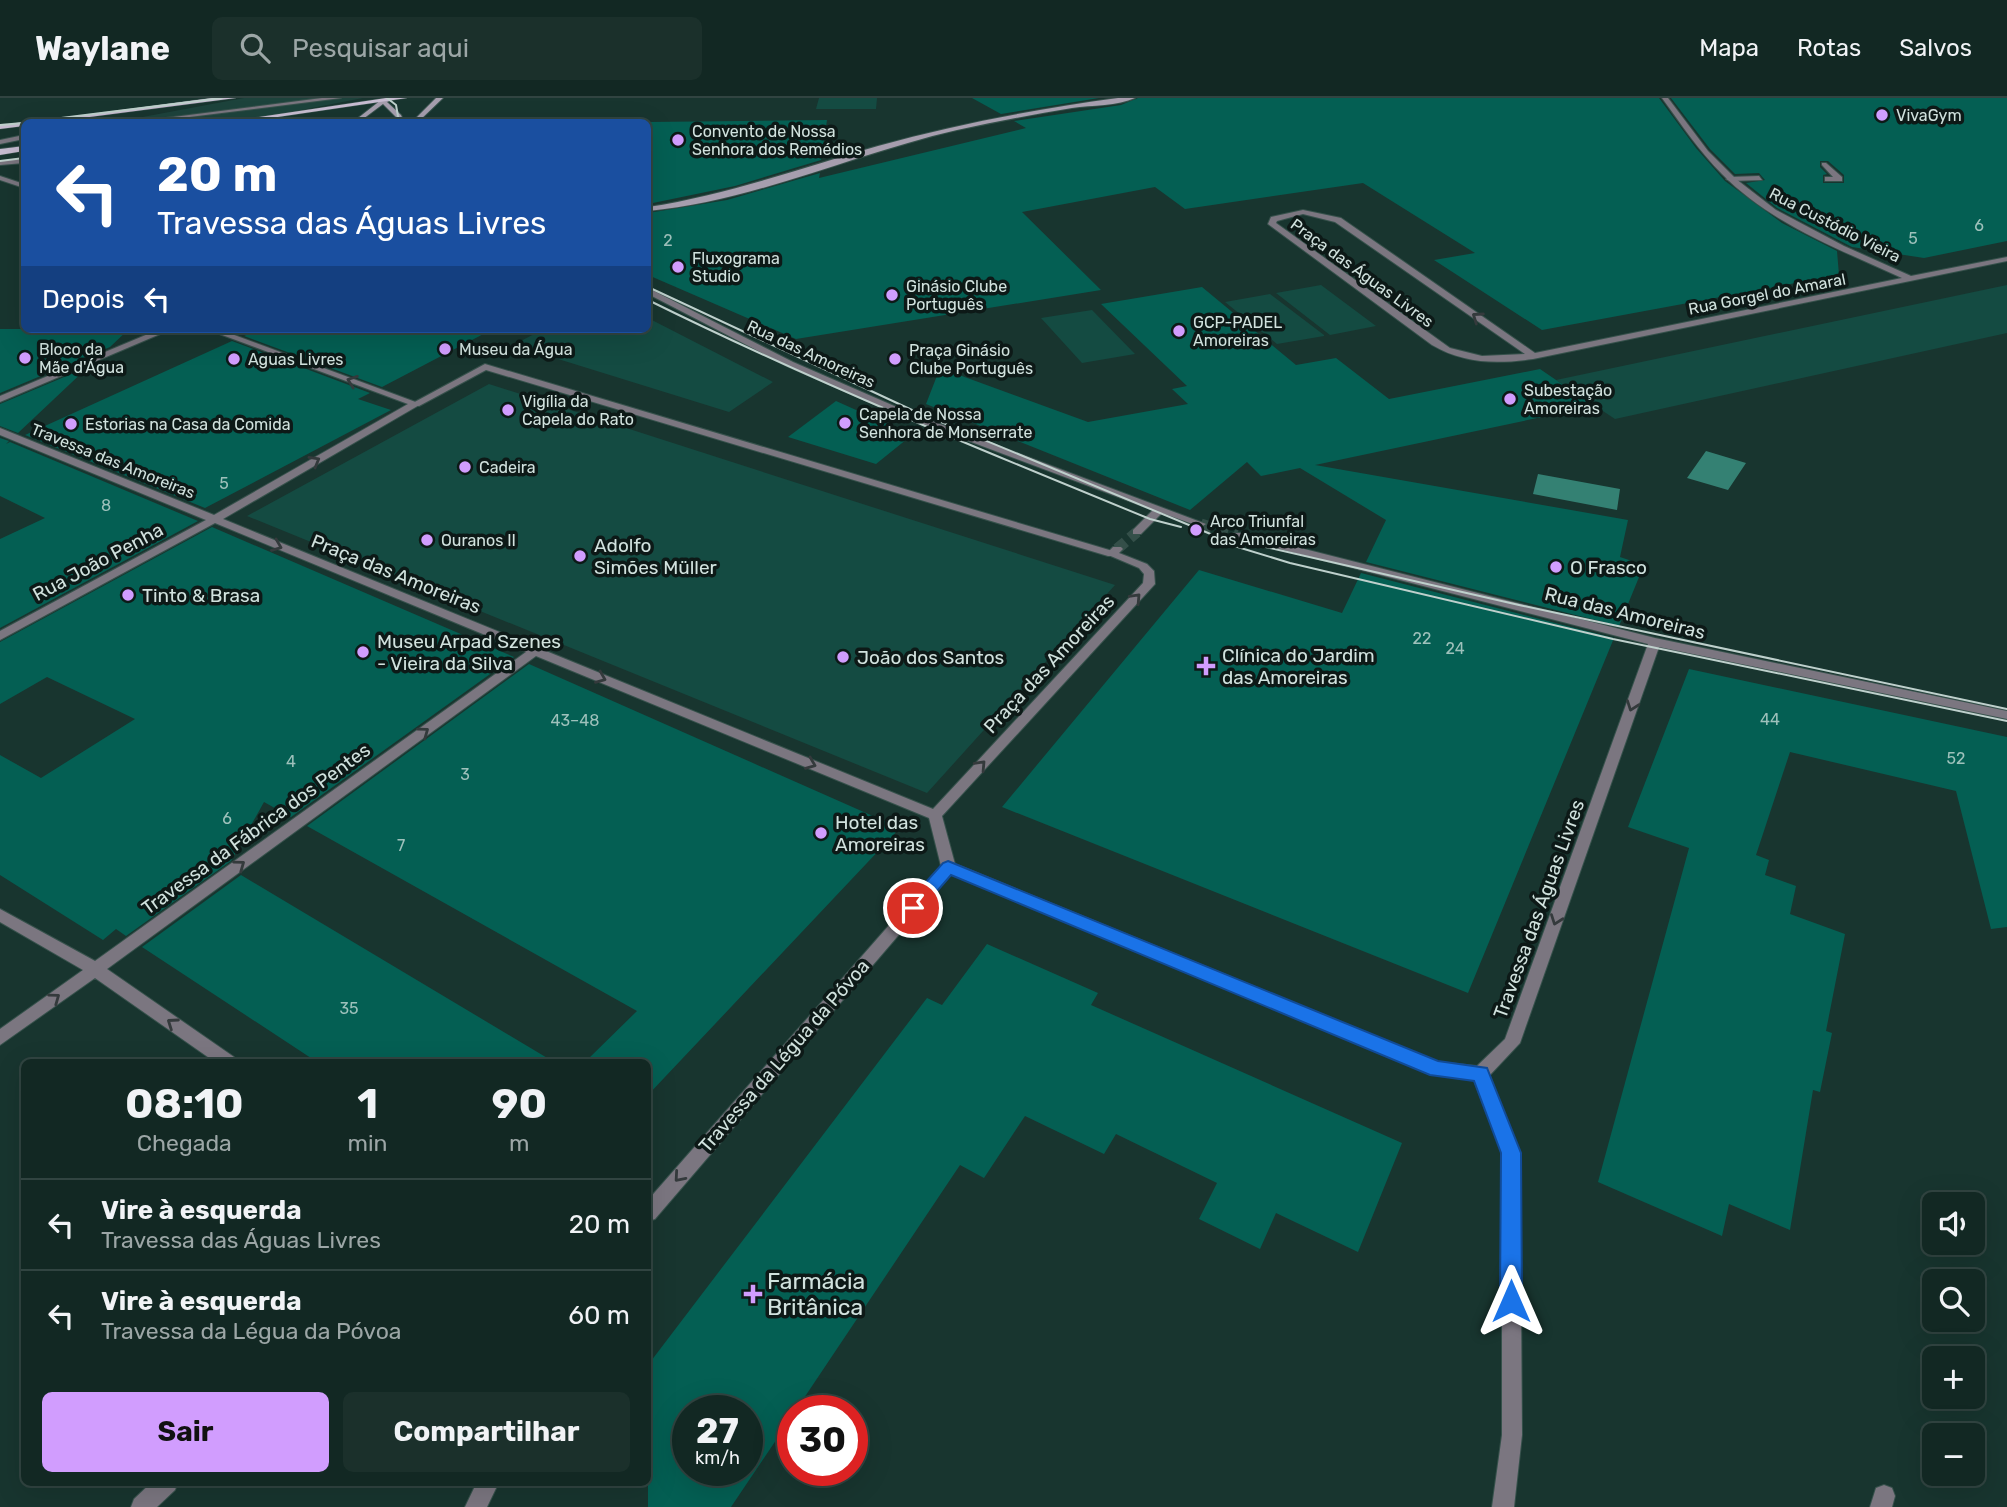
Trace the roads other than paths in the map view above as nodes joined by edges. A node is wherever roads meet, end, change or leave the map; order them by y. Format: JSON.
{"nodes":[{"id":1,"x":232,"y":98,"type":"edge"},
{"id":2,"x":338,"y":98,"type":"edge"},
{"id":3,"x":372,"y":98,"type":"edge"},
{"id":4,"x":394,"y":98,"type":"edge"},
{"id":5,"x":403,"y":98,"type":"edge"},
{"id":6,"x":440,"y":98,"type":"edge"},
{"id":7,"x":1132,"y":98,"type":"edge"},
{"id":8,"x":1665,"y":98,"type":"edge"},
{"id":9,"x":383,"y":101,"type":"junction"},
{"id":10,"x":60,"y":119,"type":"edge"},
{"id":11,"x":161,"y":119,"type":"edge"},
{"id":12,"x":252,"y":119,"type":"edge"},
{"id":13,"x":360,"y":119,"type":"edge"},
{"id":14,"x":400,"y":119,"type":"edge"},
{"id":15,"x":418,"y":119,"type":"edge"},
{"id":16,"x":21,"y":124,"type":"edge"},
{"id":17,"x":2,"y":127,"type":"edge"},
{"id":18,"x":21,"y":138,"type":"edge"},
{"id":19,"x":0,"y":142,"type":"edge"},
{"id":20,"x":21,"y":149,"type":"edge"},
{"id":21,"x":0,"y":152,"type":"edge"},
{"id":22,"x":21,"y":161,"type":"edge"},
{"id":23,"x":0,"y":163,"type":"edge"},
{"id":24,"x":1824,"y":164,"type":"dead end"},
{"id":25,"x":0,"y":178,"type":"edge"},
{"id":26,"x":1759,"y":178,"type":"dead end"},
{"id":27,"x":1730,"y":179,"type":"junction"},
{"id":28,"x":1828,"y":179,"type":"dead end"},
{"id":29,"x":21,"y":185,"type":"edge"},
{"id":30,"x":651,"y":209,"type":"edge"},
{"id":31,"x":2007,"y":259,"type":"edge"},
{"id":32,"x":1911,"y":279,"type":"junction"},
{"id":33,"x":651,"y":293,"type":"edge"},
{"id":34,"x":158,"y":333,"type":"edge"},
{"id":35,"x":221,"y":333,"type":"edge"},
{"id":36,"x":1533,"y":356,"type":"junction"},
{"id":37,"x":0,"y":399,"type":"edge"},
{"id":38,"x":416,"y":404,"type":"junction"},
{"id":39,"x":0,"y":431,"type":"edge"},
{"id":40,"x":1160,"y":509,"type":"junction"},
{"id":41,"x":214,"y":520,"type":"junction"},
{"id":42,"x":1201,"y":524,"type":"tunnel mouth"},
{"id":43,"x":1137,"y":532,"type":"tunnel mouth"},
{"id":44,"x":1237,"y":535,"type":"tunnel mouth"},
{"id":45,"x":0,"y":635,"type":"edge"},
{"id":46,"x":1655,"y":642,"type":"junction"},
{"id":47,"x":535,"y":651,"type":"junction"},
{"id":48,"x":2007,"y":715,"type":"edge"},
{"id":49,"x":935,"y":815,"type":"junction"},
{"id":50,"x":948,"y":867,"type":"junction"},
{"id":51,"x":0,"y":915,"type":"edge"},
{"id":52,"x":95,"y":969,"type":"junction"},
{"id":53,"x":0,"y":1038,"type":"edge"},
{"id":54,"x":224,"y":1059,"type":"edge"},
{"id":55,"x":1480,"y":1074,"type":"junction"},
{"id":56,"x":651,"y":1210,"type":"edge"},
{"id":57,"x":163,"y":1486,"type":"edge"},
{"id":58,"x":486,"y":1486,"type":"edge"},
{"id":59,"x":142,"y":1507,"type":"edge"},
{"id":60,"x":476,"y":1507,"type":"edge"},
{"id":61,"x":1503,"y":1507,"type":"edge"}],
"edges":[{"from":1,"to":10,"type":"main road"},
{"from":2,"to":11,"type":"street"},
{"from":3,"to":9,"type":"main road"},
{"from":4,"to":9,"type":"main road"},
{"from":5,"to":9,"type":"main road"},
{"from":6,"to":15,"type":"main road"},
{"from":7,"to":30,"type":"main road"},
{"from":8,"to":27,"type":"street","name":"Rua Custódio Vieira"},
{"from":9,"to":12,"type":"main road"},
{"from":9,"to":13,"type":"main road"},
{"from":9,"to":14,"type":"main road"},
{"from":16,"to":17,"type":"main road"},
{"from":18,"to":19,"type":"street"},
{"from":20,"to":21,"type":"main road"},
{"from":22,"to":23,"type":"street"},
{"from":24,"to":28,"type":"street"},
{"from":25,"to":29,"type":"street"},
{"from":26,"to":27,"type":"street"},
{"from":27,"to":32,"type":"street","name":"Rua Custódio Vieira"},
{"from":31,"to":32,"type":"street","name":"Rua Gorgel do Amaral"},
{"from":32,"to":36,"type":"street","name":"Rua Gorgel do Amaral"},
{"from":33,"to":40,"type":"street","name":"Rua das Amoreiras"},
{"from":34,"to":37,"type":"street"},
{"from":38,"to":35,"type":"street","one_way":true},
{"from":36,"to":36,"type":"street","name":"Praça das Águas Livres","one_way":true},
{"from":41,"to":38,"type":"street","one_way":true},
{"from":49,"to":38,"type":"street","name":"Praça das Amoreiras","one_way":true},
{"from":39,"to":41,"type":"street","name":"Travessa das Amoreiras"},
{"from":40,"to":42,"type":"street","name":"Rua das Amoreiras"},
{"from":40,"to":43,"type":"street"},
{"from":41,"to":45,"type":"street","name":"Rua João Penha"},
{"from":41,"to":47,"type":"street","name":"Praça das Amoreiras","one_way":true},
{"from":44,"to":46,"type":"street","name":"Rua das Amoreiras"},
{"from":46,"to":48,"type":"street","name":"Rua das Amoreiras"},
{"from":46,"to":55,"type":"street","name":"Travessa das Águas Livres","one_way":true},
{"from":47,"to":49,"type":"street","name":"Praça das Amoreiras","one_way":true},
{"from":52,"to":47,"type":"street","name":"Travessa da Fábrica dos Pentes","one_way":true},
{"from":49,"to":50,"type":"street"},
{"from":50,"to":55,"type":"street"},
{"from":50,"to":56,"type":"street","name":"Travessa da Légua da Póvoa","one_way":true},
{"from":51,"to":52,"type":"street"},
{"from":53,"to":52,"type":"street","name":"Travessa da Fábrica dos Pentes","one_way":true},
{"from":54,"to":52,"type":"street","one_way":true},
{"from":55,"to":61,"type":"street"},
{"from":57,"to":59,"type":"street"},
{"from":58,"to":60,"type":"street"}]}
